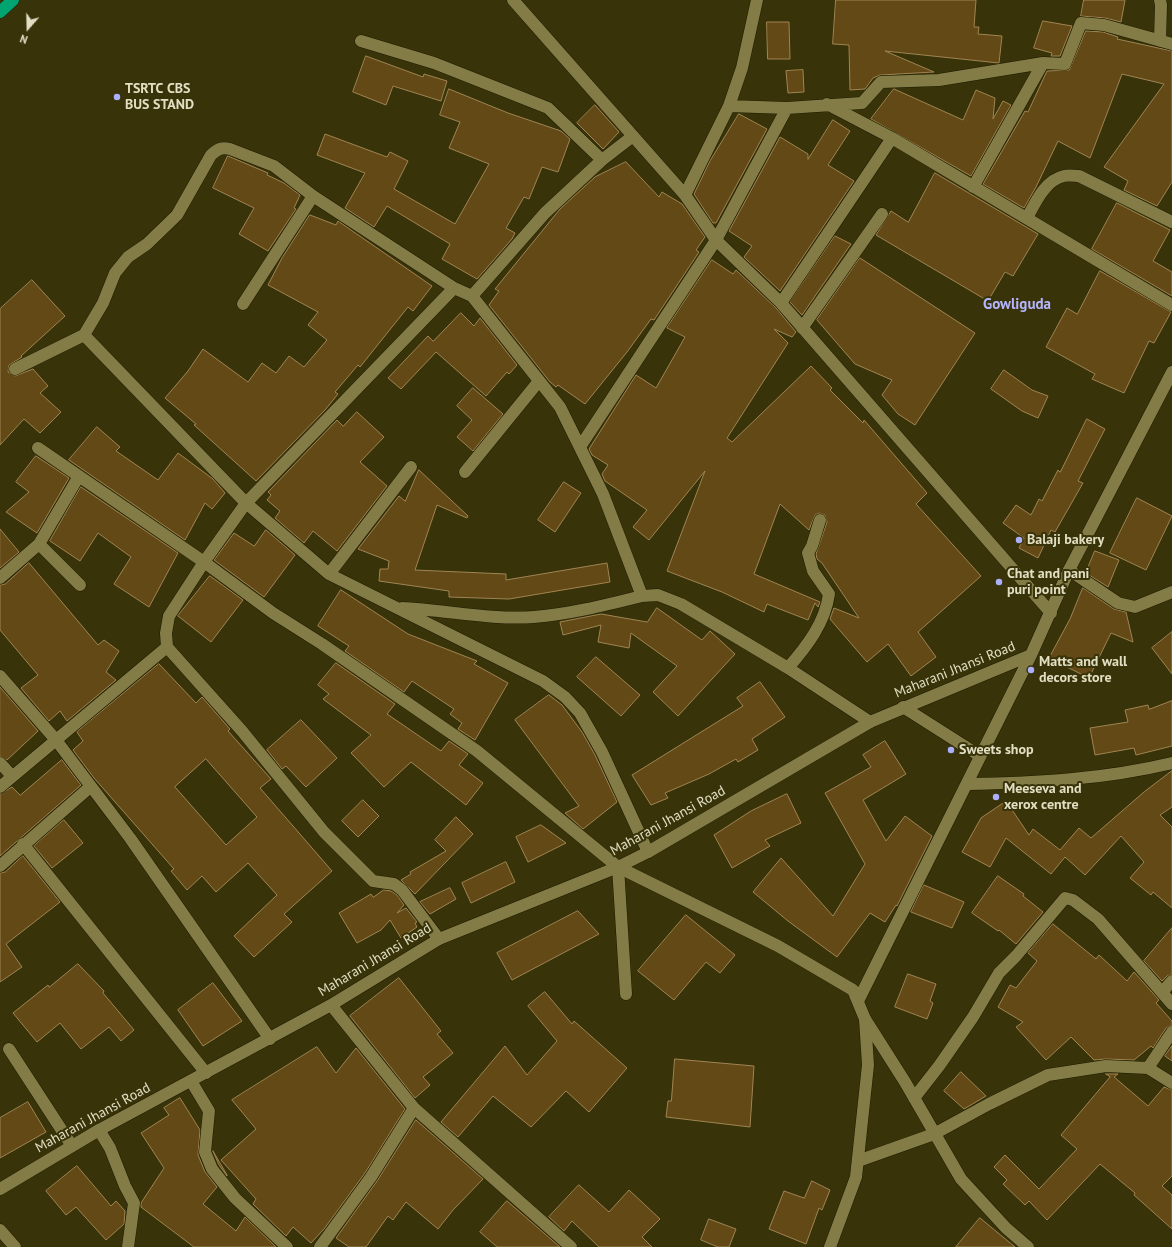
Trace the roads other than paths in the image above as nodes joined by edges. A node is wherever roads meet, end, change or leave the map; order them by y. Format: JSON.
{"nodes":[{"id":1,"x":13,"y":0,"type":"edge"},
{"id":2,"x":513,"y":0,"type":"edge"},
{"id":3,"x":1160,"y":0,"type":"edge"},
{"id":4,"x":758,"y":1,"type":"edge"},
{"id":5,"x":0,"y":12,"type":"edge"},
{"id":6,"x":361,"y":40,"type":"dead end"},
{"id":7,"x":1160,"y":41,"type":"junction"},
{"id":8,"x":1172,"y":44,"type":"edge"},
{"id":9,"x":1043,"y":63,"type":"junction"},
{"id":10,"x":827,"y":104,"type":"junction"},
{"id":11,"x":729,"y":106,"type":"junction"},
{"id":12,"x":787,"y":108,"type":"junction"},
{"id":13,"x":633,"y":136,"type":"junction"},
{"id":14,"x":892,"y":138,"type":"junction"},
{"id":15,"x":602,"y":160,"type":"junction"},
{"id":16,"x":974,"y":186,"type":"junction"},
{"id":17,"x":684,"y":195,"type":"junction"},
{"id":18,"x":313,"y":196,"type":"junction"},
{"id":19,"x":882,"y":214,"type":"dead end"},
{"id":20,"x":1027,"y":218,"type":"junction"},
{"id":21,"x":1172,"y":222,"type":"edge"},
{"id":22,"x":716,"y":240,"type":"junction"},
{"id":23,"x":454,"y":288,"type":"junction"},
{"id":24,"x":472,"y":296,"type":"junction"},
{"id":25,"x":781,"y":303,"type":"junction"},
{"id":26,"x":243,"y":304,"type":"dead end"},
{"id":27,"x":1172,"y":305,"type":"edge"},
{"id":28,"x":802,"y":328,"type":"junction"},
{"id":29,"x":84,"y":335,"type":"junction"},
{"id":30,"x":15,"y":369,"type":"dead end"},
{"id":31,"x":1172,"y":372,"type":"edge"},
{"id":32,"x":539,"y":381,"type":"junction"},
{"id":33,"x":580,"y":447,"type":"junction"},
{"id":34,"x":38,"y":448,"type":"dead end"},
{"id":35,"x":411,"y":468,"type":"dead end"},
{"id":36,"x":465,"y":472,"type":"dead end"},
{"id":37,"x":79,"y":476,"type":"junction"},
{"id":38,"x":246,"y":503,"type":"junction"},
{"id":39,"x":820,"y":520,"type":"dead end"},
{"id":40,"x":39,"y":544,"type":"junction"},
{"id":41,"x":204,"y":562,"type":"junction"},
{"id":42,"x":1069,"y":570,"type":"junction"},
{"id":43,"x":330,"y":574,"type":"junction"},
{"id":44,"x":0,"y":578,"type":"edge"},
{"id":45,"x":80,"y":585,"type":"dead end"},
{"id":46,"x":1172,"y":592,"type":"edge"},
{"id":47,"x":642,"y":596,"type":"junction"},
{"id":48,"x":397,"y":608,"type":"junction"},
{"id":49,"x":1051,"y":613,"type":"junction"},
{"id":50,"x":167,"y":647,"type":"junction"},
{"id":51,"x":1031,"y":655,"type":"junction"},
{"id":52,"x":788,"y":668,"type":"junction"},
{"id":53,"x":0,"y":676,"type":"edge"},
{"id":54,"x":903,"y":707,"type":"junction"},
{"id":55,"x":870,"y":722,"type":"junction"},
{"id":56,"x":56,"y":740,"type":"junction"},
{"id":57,"x":980,"y":756,"type":"junction"},
{"id":58,"x":0,"y":763,"type":"edge"},
{"id":59,"x":1172,"y":763,"type":"edge"},
{"id":60,"x":12,"y":776,"type":"junction"},
{"id":61,"x":967,"y":784,"type":"junction"},
{"id":62,"x":0,"y":787,"type":"edge"},
{"id":63,"x":90,"y":787,"type":"junction"},
{"id":64,"x":23,"y":844,"type":"junction"},
{"id":65,"x":648,"y":852,"type":"junction"},
{"id":66,"x":0,"y":866,"type":"edge"},
{"id":67,"x":618,"y":867,"type":"junction"},
{"id":68,"x":439,"y":939,"type":"junction"},
{"id":69,"x":1172,"y":980,"type":"edge"},
{"id":70,"x":1163,"y":991,"type":"junction"},
{"id":71,"x":626,"y":994,"type":"dead end"},
{"id":72,"x":858,"y":1001,"type":"junction"},
{"id":73,"x":1172,"y":1004,"type":"edge"},
{"id":74,"x":331,"y":1005,"type":"junction"},
{"id":75,"x":865,"y":1019,"type":"junction"},
{"id":76,"x":1172,"y":1032,"type":"edge"},
{"id":77,"x":270,"y":1039,"type":"junction"},
{"id":78,"x":9,"y":1049,"type":"dead end"},
{"id":79,"x":1148,"y":1068,"type":"junction"},
{"id":80,"x":206,"y":1073,"type":"junction"},
{"id":81,"x":191,"y":1081,"type":"junction"},
{"id":82,"x":1172,"y":1083,"type":"edge"},
{"id":83,"x":914,"y":1098,"type":"junction"},
{"id":84,"x":414,"y":1108,"type":"junction"},
{"id":85,"x":99,"y":1130,"type":"junction"},
{"id":86,"x":934,"y":1134,"type":"junction"},
{"id":87,"x":72,"y":1146,"type":"junction"},
{"id":88,"x":858,"y":1161,"type":"junction"},
{"id":89,"x":0,"y":1189,"type":"edge"},
{"id":90,"x":0,"y":1230,"type":"edge"},
{"id":91,"x":15,"y":1247,"type":"edge"},
{"id":92,"x":128,"y":1247,"type":"edge"},
{"id":93,"x":287,"y":1247,"type":"edge"},
{"id":94,"x":320,"y":1247,"type":"edge"},
{"id":95,"x":571,"y":1247,"type":"edge"},
{"id":96,"x":830,"y":1247,"type":"edge"},
{"id":97,"x":1028,"y":1247,"type":"edge"}],
"edges":[{"from":1,"to":5,"type":"highway"},
{"from":2,"to":13,"type":"street"},
{"from":3,"to":7,"type":"street"},
{"from":4,"to":11,"type":"street"},
{"from":6,"to":15,"type":"street"},
{"from":7,"to":8,"type":"street"},
{"from":7,"to":9,"type":"street"},
{"from":9,"to":10,"type":"street"},
{"from":9,"to":16,"type":"street"},
{"from":10,"to":12,"type":"street"},
{"from":10,"to":14,"type":"street"},
{"from":11,"to":12,"type":"street"},
{"from":11,"to":17,"type":"street"},
{"from":12,"to":22,"type":"street"},
{"from":13,"to":15,"type":"street"},
{"from":13,"to":17,"type":"street"},
{"from":14,"to":16,"type":"street"},
{"from":14,"to":25,"type":"street"},
{"from":15,"to":24,"type":"street"},
{"from":16,"to":20,"type":"street"},
{"from":17,"to":22,"type":"street"},
{"from":18,"to":23,"type":"street"},
{"from":18,"to":26,"type":"street"},
{"from":18,"to":29,"type":"street"},
{"from":19,"to":28,"type":"street"},
{"from":20,"to":21,"type":"street"},
{"from":20,"to":27,"type":"street"},
{"from":22,"to":25,"type":"street"},
{"from":22,"to":33,"type":"street"},
{"from":23,"to":24,"type":"street"},
{"from":23,"to":38,"type":"street"},
{"from":24,"to":32,"type":"street"},
{"from":25,"to":28,"type":"street"},
{"from":28,"to":49,"type":"street"},
{"from":29,"to":30,"type":"street"},
{"from":29,"to":38,"type":"street"},
{"from":31,"to":42,"type":"street","name":"Maharani Jhansi Road"},
{"from":32,"to":33,"type":"street"},
{"from":32,"to":36,"type":"street"},
{"from":33,"to":47,"type":"street"},
{"from":34,"to":37,"type":"street"},
{"from":35,"to":43,"type":"street"},
{"from":37,"to":40,"type":"street"},
{"from":37,"to":41,"type":"street"},
{"from":38,"to":41,"type":"street"},
{"from":38,"to":43,"type":"street"},
{"from":39,"to":52,"type":"street"},
{"from":40,"to":44,"type":"street"},
{"from":40,"to":45,"type":"street"},
{"from":41,"to":50,"type":"street"},
{"from":41,"to":67,"type":"street"},
{"from":42,"to":46,"type":"street"},
{"from":42,"to":49,"type":"street","name":"Maharani Jhansi Road"},
{"from":43,"to":48,"type":"street"},
{"from":47,"to":48,"type":"street"},
{"from":47,"to":52,"type":"street"},
{"from":48,"to":65,"type":"street"},
{"from":49,"to":51,"type":"street","name":"Maharani Jhansi Road"},
{"from":50,"to":56,"type":"street"},
{"from":50,"to":68,"type":"street"},
{"from":51,"to":54,"type":"street","name":"Maharani Jhansi Road"},
{"from":51,"to":57,"type":"street"},
{"from":52,"to":55,"type":"street"},
{"from":53,"to":56,"type":"street"},
{"from":54,"to":55,"type":"street","name":"Maharani Jhansi Road"},
{"from":54,"to":57,"type":"street"},
{"from":55,"to":65,"type":"street","name":"Maharani Jhansi Road"},
{"from":56,"to":60,"type":"street"},
{"from":56,"to":63,"type":"street"},
{"from":57,"to":61,"type":"street"},
{"from":58,"to":60,"type":"street"},
{"from":59,"to":61,"type":"street"},
{"from":60,"to":62,"type":"street"},
{"from":61,"to":72,"type":"street"},
{"from":63,"to":64,"type":"street"},
{"from":63,"to":77,"type":"street"},
{"from":64,"to":66,"type":"street"},
{"from":64,"to":80,"type":"street"},
{"from":65,"to":67,"type":"street","name":"Maharani Jhansi Road"},
{"from":67,"to":68,"type":"street","name":"Maharani Jhansi Road"},
{"from":67,"to":71,"type":"street"},
{"from":67,"to":72,"type":"street"},
{"from":68,"to":74,"type":"street","name":"Maharani Jhansi Road"},
{"from":69,"to":70,"type":"street"},
{"from":70,"to":73,"type":"street"},
{"from":70,"to":83,"type":"street"},
{"from":72,"to":75,"type":"street"},
{"from":74,"to":77,"type":"street","name":"Maharani Jhansi Road"},
{"from":74,"to":84,"type":"street"},
{"from":75,"to":83,"type":"street"},
{"from":75,"to":88,"type":"street"},
{"from":76,"to":79,"type":"street"},
{"from":77,"to":80,"type":"street","name":"Maharani Jhansi Road"},
{"from":78,"to":87,"type":"street"},
{"from":79,"to":82,"type":"street"},
{"from":79,"to":86,"type":"street"},
{"from":80,"to":81,"type":"street","name":"Maharani Jhansi Road"},
{"from":81,"to":85,"type":"street","name":"Maharani Jhansi Road"},
{"from":81,"to":93,"type":"street"},
{"from":83,"to":86,"type":"street"},
{"from":84,"to":94,"type":"street"},
{"from":84,"to":95,"type":"street"},
{"from":85,"to":87,"type":"street","name":"Maharani Jhansi Road"},
{"from":85,"to":92,"type":"street"},
{"from":86,"to":88,"type":"street"},
{"from":86,"to":97,"type":"street"},
{"from":87,"to":89,"type":"street","name":"Maharani Jhansi Road"},
{"from":88,"to":96,"type":"street"},
{"from":90,"to":91,"type":"street"}]}
